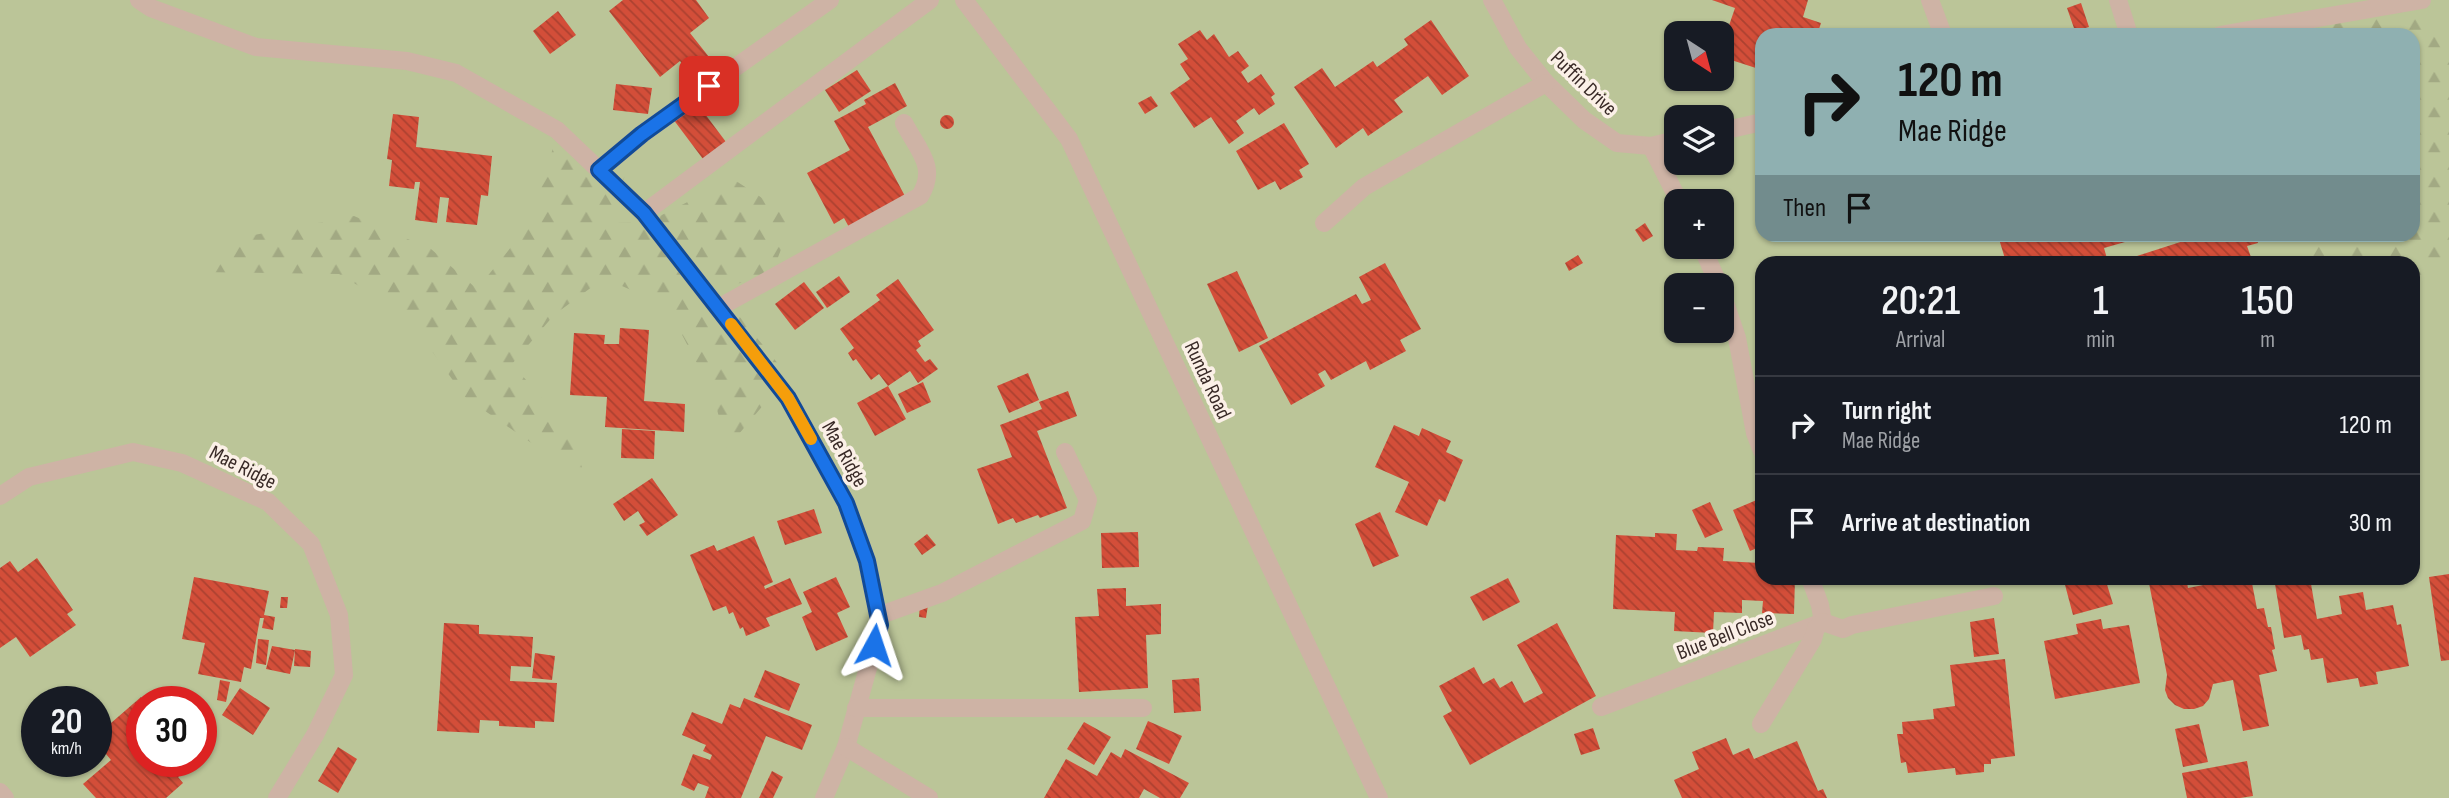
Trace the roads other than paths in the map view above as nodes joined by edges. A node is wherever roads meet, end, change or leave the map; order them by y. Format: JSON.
{"nodes":[{"id":1,"x":139,"y":0,"type":"edge"},
{"id":2,"x":830,"y":0,"type":"edge"},
{"id":3,"x":930,"y":0,"type":"edge"},
{"id":4,"x":964,"y":0,"type":"edge"},
{"id":5,"x":1492,"y":0,"type":"edge"},
{"id":6,"x":1930,"y":0,"type":"edge"},
{"id":7,"x":2118,"y":0,"type":"edge"},
{"id":8,"x":2422,"y":0,"type":"edge"},
{"id":9,"x":1940,"y":28,"type":"edge"},
{"id":10,"x":2127,"y":28,"type":"edge"},
{"id":11,"x":2260,"y":28,"type":"edge"},
{"id":12,"x":1546,"y":83,"type":"junction"},
{"id":13,"x":904,"y":123,"type":"dead end"},
{"id":14,"x":1755,"y":124,"type":"edge"},
{"id":15,"x":1734,"y":128,"type":"edge"},
{"id":16,"x":1664,"y":143,"type":"edge"},
{"id":17,"x":1651,"y":146,"type":"junction"},
{"id":18,"x":599,"y":170,"type":"junction"},
{"id":19,"x":1673,"y":189,"type":"edge"},
{"id":20,"x":644,"y":213,"type":"junction"},
{"id":21,"x":1324,"y":223,"type":"dead end"},
{"id":22,"x":718,"y":308,"type":"junction"},
{"id":23,"x":1734,"y":329,"type":"edge"},
{"id":24,"x":1754,"y":384,"type":"edge"},
{"id":25,"x":1755,"y":433,"type":"edge"},
{"id":26,"x":1065,"y":452,"type":"dead end"},
{"id":27,"x":0,"y":496,"type":"edge"},
{"id":28,"x":1813,"y":585,"type":"edge"},
{"id":29,"x":1994,"y":596,"type":"dead end"},
{"id":30,"x":878,"y":616,"type":"junction"},
{"id":31,"x":1822,"y":622,"type":"junction"},
{"id":32,"x":1601,"y":707,"type":"dead end"},
{"id":33,"x":856,"y":708,"type":"junction"},
{"id":34,"x":1143,"y":708,"type":"dead end"},
{"id":35,"x":1761,"y":724,"type":"dead end"},
{"id":36,"x":846,"y":747,"type":"junction"},
{"id":37,"x":0,"y":792,"type":"edge"},
{"id":38,"x":5,"y":798,"type":"edge"},
{"id":39,"x":277,"y":798,"type":"edge"},
{"id":40,"x":824,"y":798,"type":"edge"},
{"id":41,"x":929,"y":798,"type":"edge"},
{"id":42,"x":1379,"y":798,"type":"edge"}],
"edges":[{"from":1,"to":18,"type":"street","name":"Mae Ridge"},
{"from":2,"to":18,"type":"street"},
{"from":3,"to":20,"type":"street"},
{"from":4,"to":42,"type":"street","name":"Runda Road"},
{"from":5,"to":12,"type":"street","name":"Puffin Drive"},
{"from":6,"to":9,"type":"street"},
{"from":7,"to":10,"type":"street"},
{"from":8,"to":11,"type":"street"},
{"from":12,"to":17,"type":"street","name":"Puffin Drive"},
{"from":12,"to":21,"type":"street"},
{"from":13,"to":22,"type":"street"},
{"from":14,"to":15,"type":"street"},
{"from":16,"to":17,"type":"street","name":"Puffin Drive"},
{"from":17,"to":19,"type":"street"},
{"from":18,"to":20,"type":"street","name":"Mae Ridge"},
{"from":20,"to":22,"type":"street","name":"Mae Ridge"},
{"from":22,"to":30,"type":"street","name":"Mae Ridge"},
{"from":23,"to":24,"type":"street"},
{"from":24,"to":25,"type":"street"},
{"from":26,"to":30,"type":"street"},
{"from":27,"to":39,"type":"street","name":"Mae Ridge"},
{"from":28,"to":31,"type":"street"},
{"from":29,"to":31,"type":"street"},
{"from":30,"to":33,"type":"street","name":"Mae Ridge"},
{"from":31,"to":32,"type":"street","name":"Blue Bell Close"},
{"from":31,"to":35,"type":"street"},
{"from":33,"to":34,"type":"street"},
{"from":33,"to":36,"type":"street","name":"Mae Ridge"},
{"from":36,"to":40,"type":"street","name":"Mae Ridge"},
{"from":36,"to":41,"type":"street"},
{"from":37,"to":38,"type":"street"}]}
